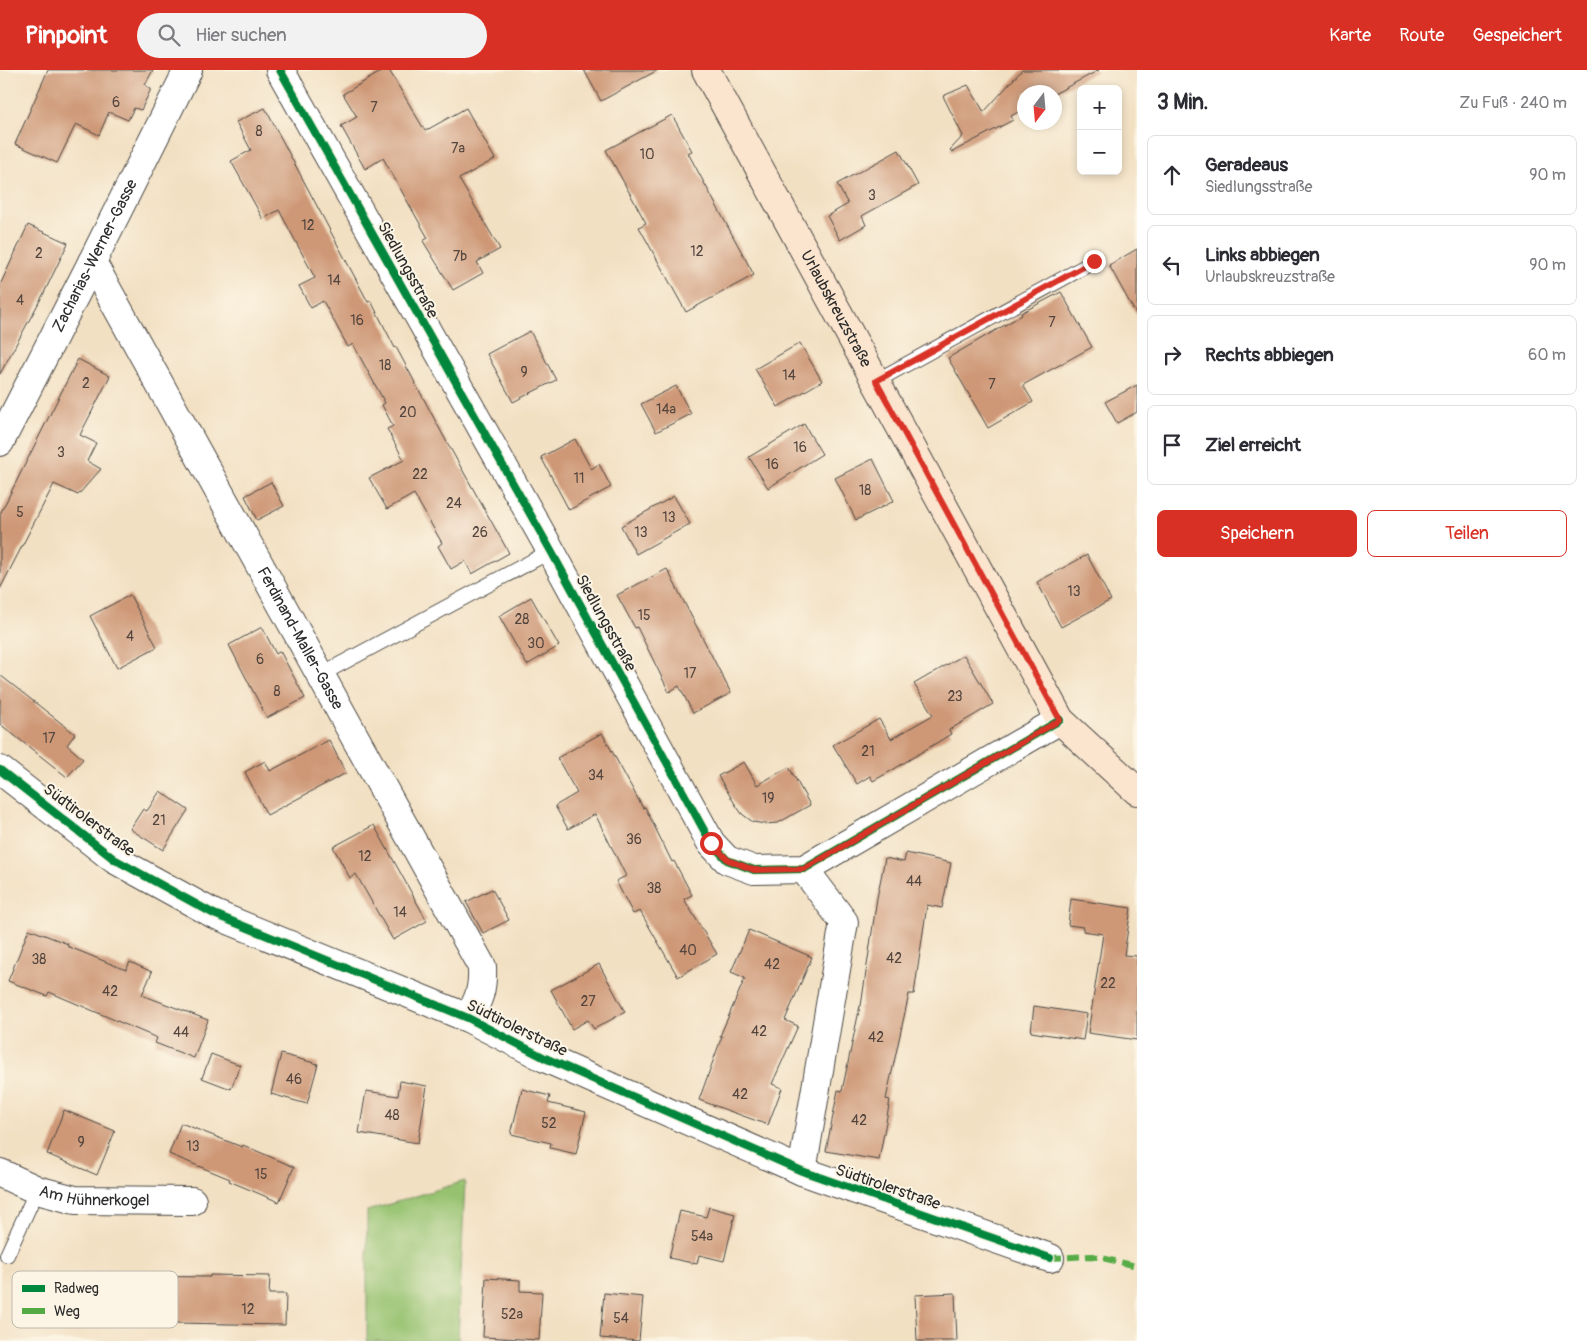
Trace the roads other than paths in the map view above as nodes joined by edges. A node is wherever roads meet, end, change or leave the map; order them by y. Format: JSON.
{"nodes":[{"id":1,"x":188,"y":70,"type":"edge"},
{"id":2,"x":280,"y":70,"type":"edge"},
{"id":3,"x":706,"y":70,"type":"edge"},
{"id":4,"x":1094,"y":261,"type":"dead end"},
{"id":5,"x":92,"y":262,"type":"junction"},
{"id":6,"x":876,"y":381,"type":"junction"},
{"id":7,"x":0,"y":442,"type":"edge"},
{"id":8,"x":551,"y":551,"type":"junction"},
{"id":9,"x":320,"y":675,"type":"junction"},
{"id":10,"x":1060,"y":720,"type":"junction"},
{"id":11,"x":0,"y":770,"type":"edge"},
{"id":12,"x":1137,"y":791,"type":"edge"},
{"id":13,"x":804,"y":869,"type":"junction"},
{"id":14,"x":468,"y":1018,"type":"junction"},
{"id":15,"x":802,"y":1171,"type":"junction"},
{"id":16,"x":0,"y":1173,"type":"edge"},
{"id":17,"x":37,"y":1190,"type":"junction"},
{"id":18,"x":192,"y":1201,"type":"dead end"},
{"id":19,"x":8,"y":1255,"type":"dead end"},
{"id":20,"x":1050,"y":1258,"type":"dead end"}],
"edges":[{"from":1,"to":5,"type":"street","name":"Zacharias-Werner-Gasse"},
{"from":2,"to":8,"type":"street","name":"Siedlungsstraße"},
{"from":3,"to":6,"type":"street","name":"Urlaubskreuzstraße"},
{"from":4,"to":6,"type":"lane"},
{"from":5,"to":7,"type":"street","name":"Zacharias-Werner-Gasse"},
{"from":5,"to":9,"type":"street","name":"Ferdinand-Maller-Gasse"},
{"from":6,"to":10,"type":"street","name":"Urlaubskreuzstraße"},
{"from":8,"to":9,"type":"lane"},
{"from":8,"to":13,"type":"street","name":"Siedlungsstraße"},
{"from":9,"to":14,"type":"street","name":"Ferdinand-Maller-Gasse"},
{"from":10,"to":12,"type":"street","name":"Urlaubskreuzstraße"},
{"from":10,"to":13,"type":"street","name":"Siedlungsstraße"},
{"from":11,"to":14,"type":"street","name":"Südtirolerstraße"},
{"from":13,"to":15,"type":"street"},
{"from":14,"to":15,"type":"street","name":"Südtirolerstraße"},
{"from":15,"to":20,"type":"street","name":"Südtirolerstraße"},
{"from":16,"to":17,"type":"street","name":"Am Hühnerkogel"},
{"from":17,"to":18,"type":"street","name":"Am Hühnerkogel"},
{"from":17,"to":19,"type":"lane"}]}
